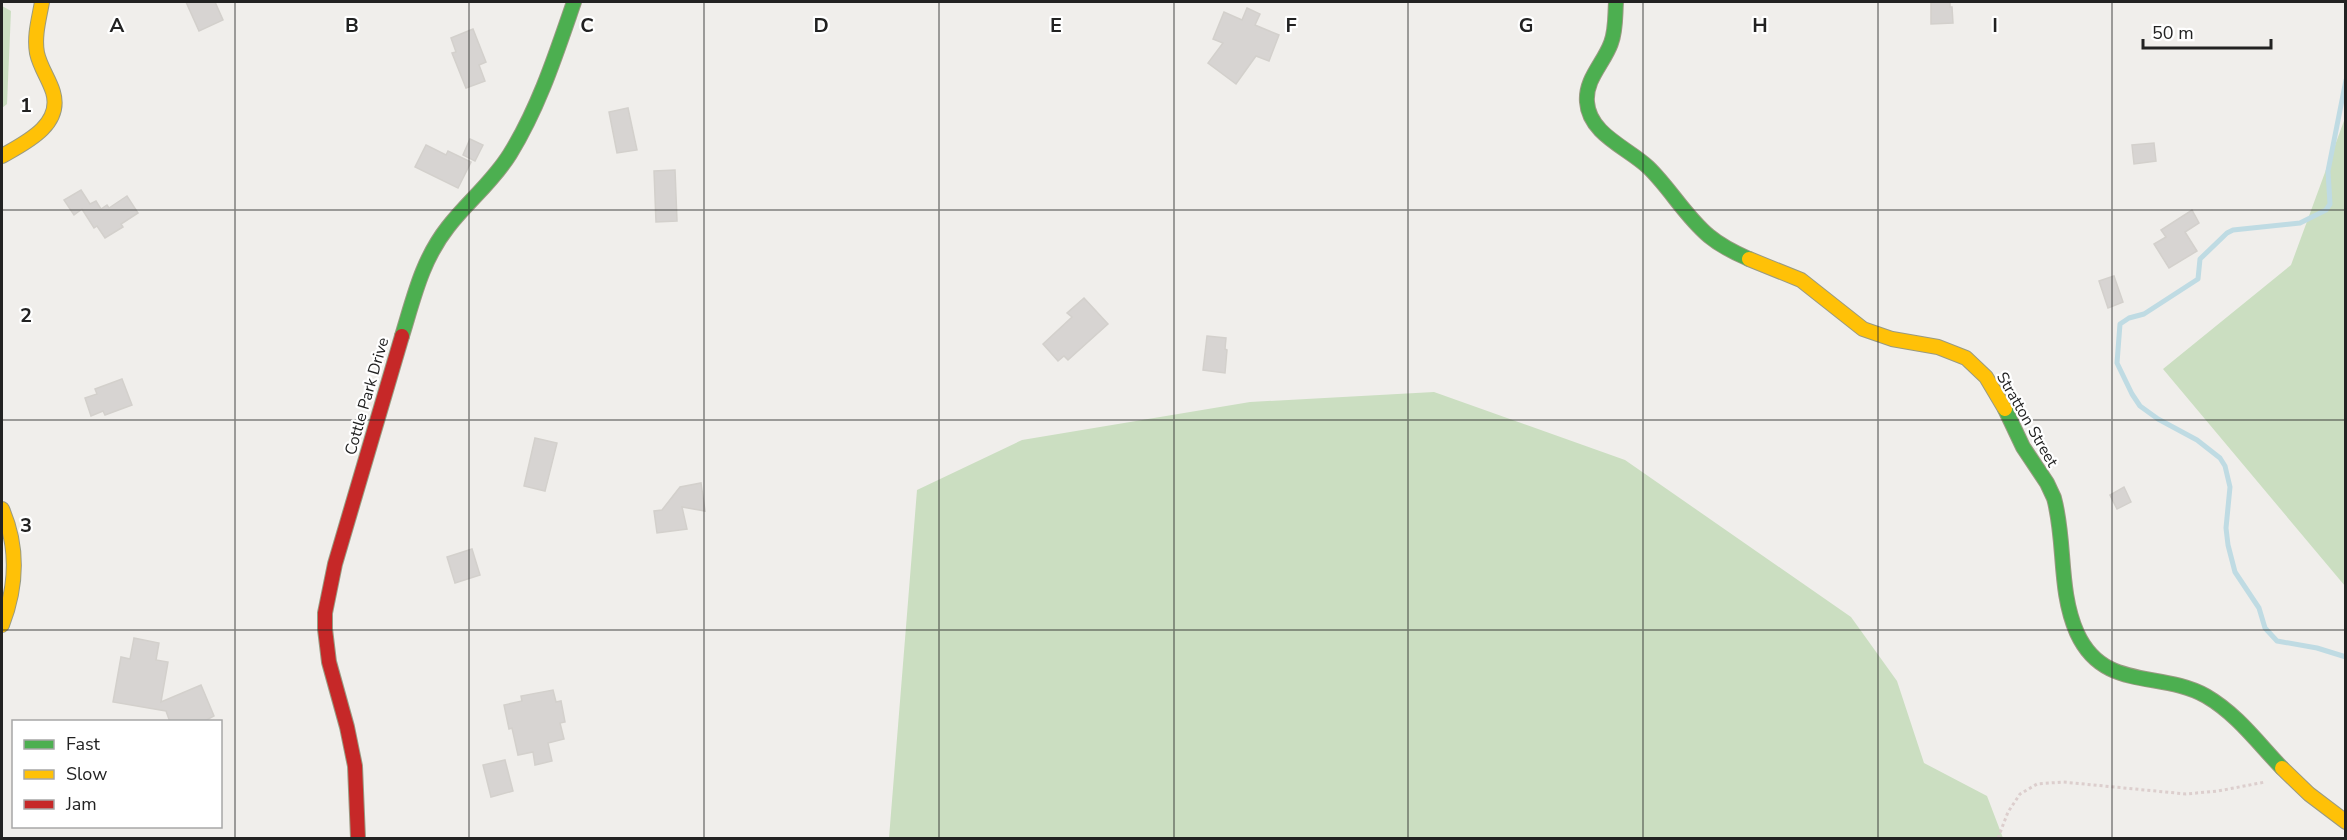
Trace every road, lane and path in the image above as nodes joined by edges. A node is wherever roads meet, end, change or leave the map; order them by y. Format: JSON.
{"nodes":[{"id":1,"x":42,"y":2,"type":"edge"},
{"id":2,"x":574,"y":2,"type":"edge"},
{"id":3,"x":1616,"y":2,"type":"edge"},
{"id":4,"x":2,"y":156,"type":"edge"},
{"id":5,"x":2,"y":509,"type":"edge"},
{"id":6,"x":2,"y":625,"type":"edge"},
{"id":7,"x":2290,"y":776,"type":"junction"},
{"id":8,"x":2346,"y":822,"type":"edge"},
{"id":9,"x":358,"y":838,"type":"edge"},
{"id":10,"x":1998,"y":838,"type":"edge"}],
"edges":[{"from":1,"to":4,"type":"street"},
{"from":2,"to":9,"type":"street","name":"Cottle Park Drive"},
{"from":3,"to":7,"type":"street","name":"Stratton Street"},
{"from":5,"to":6,"type":"street"},
{"from":7,"to":8,"type":"street","name":"Stratton Street"},
{"from":7,"to":10,"type":"path"}]}
